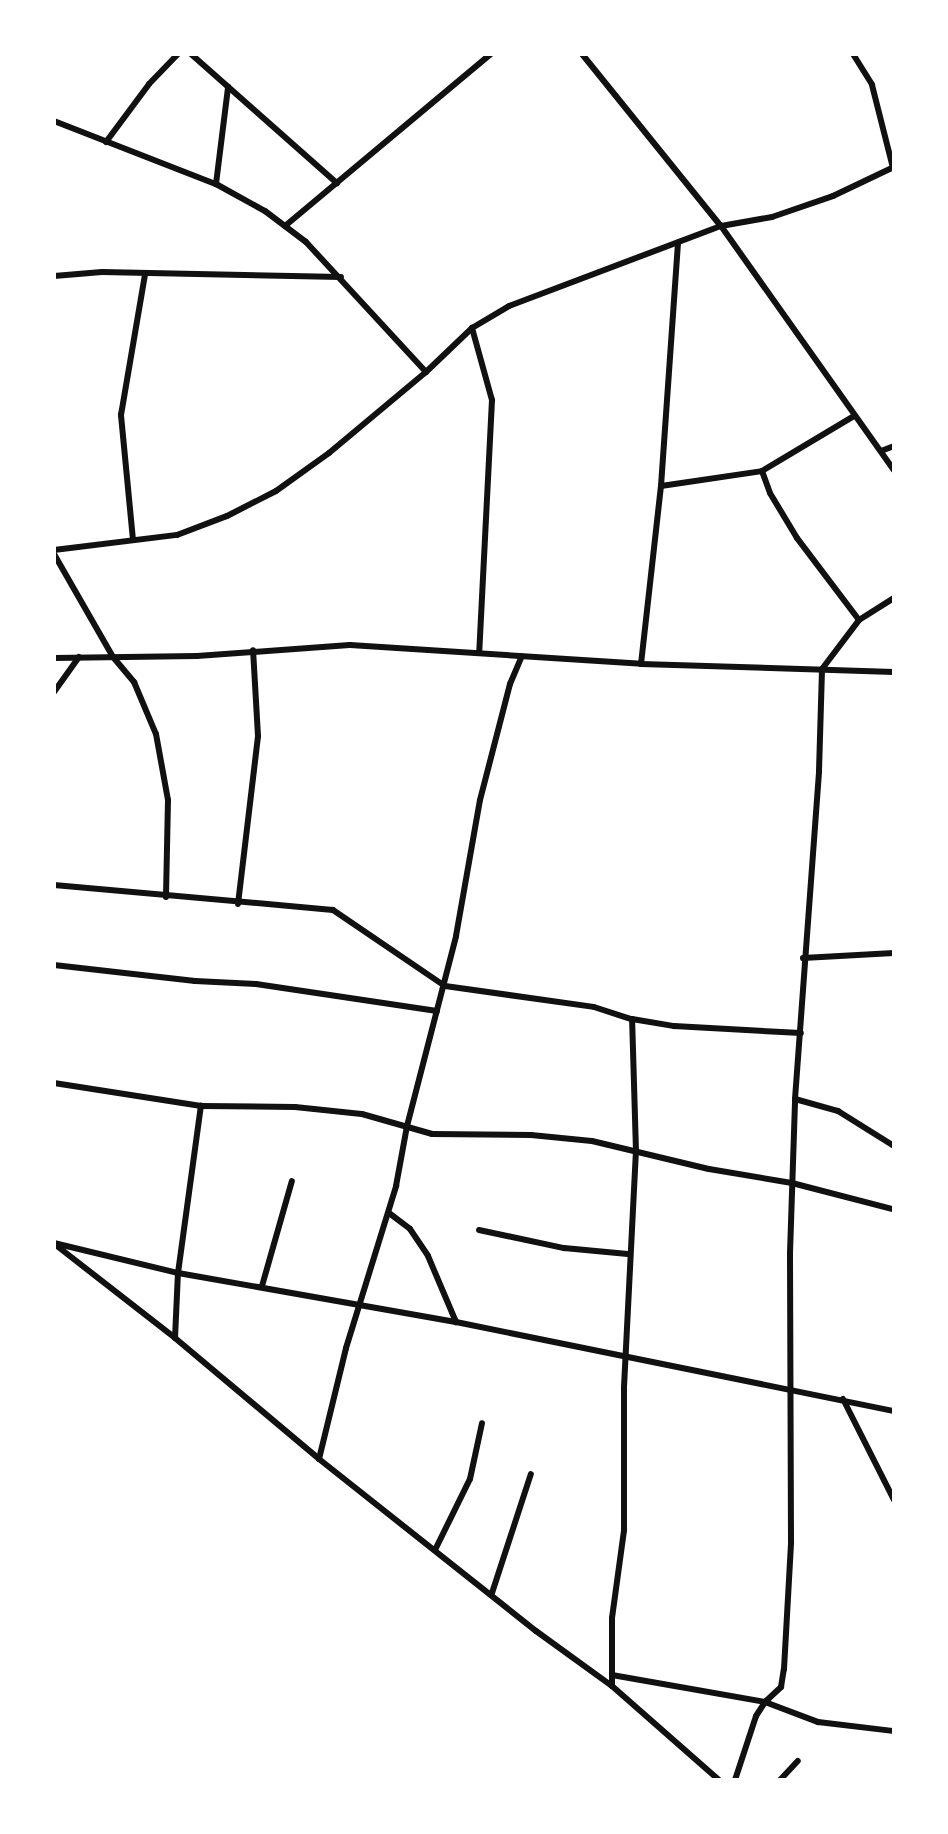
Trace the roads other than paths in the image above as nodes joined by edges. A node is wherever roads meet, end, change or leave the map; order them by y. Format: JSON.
{"nodes":[{"id":1,"x":178,"y":54,"type":"edge"},
{"id":2,"x":191,"y":54,"type":"edge"},
{"id":3,"x":491,"y":54,"type":"edge"},
{"id":4,"x":582,"y":54,"type":"edge"},
{"id":5,"x":853,"y":54,"type":"edge"},
{"id":6,"x":228,"y":87,"type":"junction"},
{"id":7,"x":54,"y":121,"type":"edge"},
{"id":8,"x":106,"y":142,"type":"junction"},
{"id":9,"x":893,"y":168,"type":"edge"},
{"id":10,"x":337,"y":183,"type":"junction"},
{"id":11,"x":216,"y":184,"type":"junction"},
{"id":12,"x":285,"y":226,"type":"junction"},
{"id":13,"x":721,"y":226,"type":"junction"},
{"id":14,"x":678,"y":243,"type":"junction"},
{"id":15,"x":145,"y":274,"type":"junction"},
{"id":16,"x":54,"y":276,"type":"edge"},
{"id":17,"x":341,"y":277,"type":"junction"},
{"id":18,"x":472,"y":328,"type":"junction"},
{"id":19,"x":426,"y":372,"type":"junction"},
{"id":20,"x":854,"y":416,"type":"junction"},
{"id":21,"x":894,"y":446,"type":"edge"},
{"id":22,"x":881,"y":451,"type":"junction"},
{"id":23,"x":894,"y":470,"type":"edge"},
{"id":24,"x":762,"y":471,"type":"junction"},
{"id":25,"x":661,"y":486,"type":"junction"},
{"id":26,"x":133,"y":540,"type":"junction"},
{"id":27,"x":54,"y":552,"type":"edge"},
{"id":28,"x":894,"y":598,"type":"edge"},
{"id":29,"x":859,"y":620,"type":"junction"},
{"id":30,"x":253,"y":650,"type":"junction"},
{"id":31,"x":479,"y":653,"type":"junction"},
{"id":32,"x":522,"y":656,"type":"junction"},
{"id":33,"x":79,"y":657,"type":"junction"},
{"id":34,"x":113,"y":657,"type":"junction"},
{"id":35,"x":54,"y":658,"type":"edge"},
{"id":36,"x":641,"y":664,"type":"junction"},
{"id":37,"x":822,"y":669,"type":"junction"},
{"id":38,"x":894,"y":672,"type":"edge"},
{"id":39,"x":54,"y":692,"type":"edge"},
{"id":40,"x":54,"y":885,"type":"edge"},
{"id":41,"x":166,"y":897,"type":"junction"},
{"id":42,"x":238,"y":904,"type":"junction"},
{"id":43,"x":894,"y":953,"type":"edge"},
{"id":44,"x":803,"y":958,"type":"junction"},
{"id":45,"x":54,"y":965,"type":"edge"},
{"id":46,"x":445,"y":986,"type":"junction"},
{"id":47,"x":437,"y":1011,"type":"junction"},
{"id":48,"x":632,"y":1019,"type":"junction"},
{"id":49,"x":801,"y":1033,"type":"junction"},
{"id":50,"x":54,"y":1083,"type":"edge"},
{"id":51,"x":795,"y":1099,"type":"junction"},
{"id":52,"x":201,"y":1106,"type":"junction"},
{"id":53,"x":407,"y":1126,"type":"junction"},
{"id":54,"x":894,"y":1146,"type":"edge"},
{"id":55,"x":636,"y":1151,"type":"junction"},
{"id":56,"x":292,"y":1181,"type":"dead end"},
{"id":57,"x":792,"y":1183,"type":"junction"},
{"id":58,"x":892,"y":1209,"type":"dead end"},
{"id":59,"x":389,"y":1213,"type":"junction"},
{"id":60,"x":479,"y":1230,"type":"dead end"},
{"id":61,"x":54,"y":1243,"type":"edge"},
{"id":62,"x":628,"y":1254,"type":"junction"},
{"id":63,"x":178,"y":1273,"type":"junction"},
{"id":64,"x":262,"y":1286,"type":"junction"},
{"id":65,"x":359,"y":1307,"type":"junction"},
{"id":66,"x":456,"y":1322,"type":"junction"},
{"id":67,"x":175,"y":1338,"type":"junction"},
{"id":68,"x":625,"y":1357,"type":"junction"},
{"id":69,"x":792,"y":1389,"type":"junction"},
{"id":70,"x":843,"y":1399,"type":"junction"},
{"id":71,"x":894,"y":1411,"type":"edge"},
{"id":72,"x":482,"y":1423,"type":"dead end"},
{"id":73,"x":319,"y":1459,"type":"junction"},
{"id":74,"x":531,"y":1474,"type":"dead end"},
{"id":75,"x":894,"y":1500,"type":"edge"},
{"id":76,"x":435,"y":1550,"type":"junction"},
{"id":77,"x":492,"y":1593,"type":"junction"},
{"id":78,"x":612,"y":1675,"type":"junction"},
{"id":79,"x":612,"y":1686,"type":"junction"},
{"id":80,"x":765,"y":1702,"type":"junction"},
{"id":81,"x":894,"y":1731,"type":"edge"},
{"id":82,"x":798,"y":1761,"type":"dead end"},
{"id":83,"x":719,"y":1780,"type":"edge"},
{"id":84,"x":735,"y":1780,"type":"edge"},
{"id":85,"x":780,"y":1780,"type":"edge"}],
"edges":[{"from":1,"to":8,"type":"street"},
{"from":2,"to":6,"type":"street"},
{"from":3,"to":10,"type":"street"},
{"from":4,"to":13,"type":"street"},
{"from":5,"to":9,"type":"street"},
{"from":6,"to":10,"type":"street"},
{"from":6,"to":11,"type":"street"},
{"from":7,"to":8,"type":"street"},
{"from":8,"to":11,"type":"street"},
{"from":9,"to":13,"type":"street"},
{"from":10,"to":12,"type":"street"},
{"from":11,"to":12,"type":"street"},
{"from":12,"to":17,"type":"street"},
{"from":13,"to":14,"type":"street"},
{"from":13,"to":20,"type":"street"},
{"from":14,"to":18,"type":"street"},
{"from":14,"to":25,"type":"street"},
{"from":15,"to":16,"type":"street"},
{"from":15,"to":17,"type":"street"},
{"from":15,"to":26,"type":"street"},
{"from":17,"to":19,"type":"street"},
{"from":18,"to":19,"type":"street"},
{"from":18,"to":31,"type":"street"},
{"from":19,"to":26,"type":"street"},
{"from":20,"to":22,"type":"street"},
{"from":20,"to":24,"type":"street"},
{"from":21,"to":22,"type":"street"},
{"from":22,"to":23,"type":"street"},
{"from":24,"to":25,"type":"street"},
{"from":24,"to":29,"type":"street"},
{"from":25,"to":36,"type":"street"},
{"from":26,"to":27,"type":"street"},
{"from":27,"to":34,"type":"street"},
{"from":28,"to":29,"type":"street"},
{"from":29,"to":37,"type":"street"},
{"from":30,"to":31,"type":"street"},
{"from":30,"to":34,"type":"street"},
{"from":30,"to":42,"type":"street"},
{"from":31,"to":32,"type":"street"},
{"from":32,"to":36,"type":"street"},
{"from":32,"to":46,"type":"street"},
{"from":33,"to":34,"type":"street"},
{"from":33,"to":35,"type":"street"},
{"from":33,"to":39,"type":"street"},
{"from":34,"to":41,"type":"street"},
{"from":36,"to":37,"type":"street"},
{"from":37,"to":38,"type":"street"},
{"from":37,"to":44,"type":"street"},
{"from":40,"to":41,"type":"street"},
{"from":41,"to":42,"type":"street"},
{"from":42,"to":46,"type":"street"},
{"from":43,"to":44,"type":"street"},
{"from":44,"to":49,"type":"street"},
{"from":45,"to":47,"type":"street"},
{"from":46,"to":47,"type":"street"},
{"from":46,"to":48,"type":"street"},
{"from":47,"to":53,"type":"street"},
{"from":48,"to":49,"type":"street"},
{"from":48,"to":55,"type":"street"},
{"from":49,"to":51,"type":"street"},
{"from":50,"to":52,"type":"street"},
{"from":51,"to":54,"type":"street"},
{"from":51,"to":57,"type":"street"},
{"from":52,"to":53,"type":"street"},
{"from":52,"to":63,"type":"street"},
{"from":53,"to":55,"type":"street"},
{"from":53,"to":59,"type":"street"},
{"from":55,"to":57,"type":"street"},
{"from":55,"to":62,"type":"street"},
{"from":56,"to":64,"type":"street"},
{"from":57,"to":58,"type":"street"},
{"from":57,"to":69,"type":"street"},
{"from":59,"to":65,"type":"street"},
{"from":59,"to":66,"type":"street"},
{"from":60,"to":62,"type":"street"},
{"from":61,"to":63,"type":"street"},
{"from":61,"to":67,"type":"street"},
{"from":62,"to":68,"type":"street"},
{"from":63,"to":64,"type":"street"},
{"from":63,"to":67,"type":"street"},
{"from":64,"to":65,"type":"street"},
{"from":65,"to":66,"type":"street"},
{"from":65,"to":73,"type":"street"},
{"from":66,"to":68,"type":"street"},
{"from":67,"to":73,"type":"street"},
{"from":68,"to":69,"type":"street"},
{"from":68,"to":78,"type":"street"},
{"from":69,"to":70,"type":"street"},
{"from":69,"to":80,"type":"street"},
{"from":70,"to":71,"type":"street"},
{"from":70,"to":75,"type":"street"},
{"from":72,"to":76,"type":"street"},
{"from":73,"to":76,"type":"street"},
{"from":74,"to":77,"type":"street"},
{"from":76,"to":77,"type":"street"},
{"from":77,"to":79,"type":"street"},
{"from":78,"to":79,"type":"street"},
{"from":78,"to":80,"type":"street"},
{"from":79,"to":83,"type":"street"},
{"from":80,"to":81,"type":"street"},
{"from":80,"to":84,"type":"street"},
{"from":82,"to":85,"type":"street"}]}
